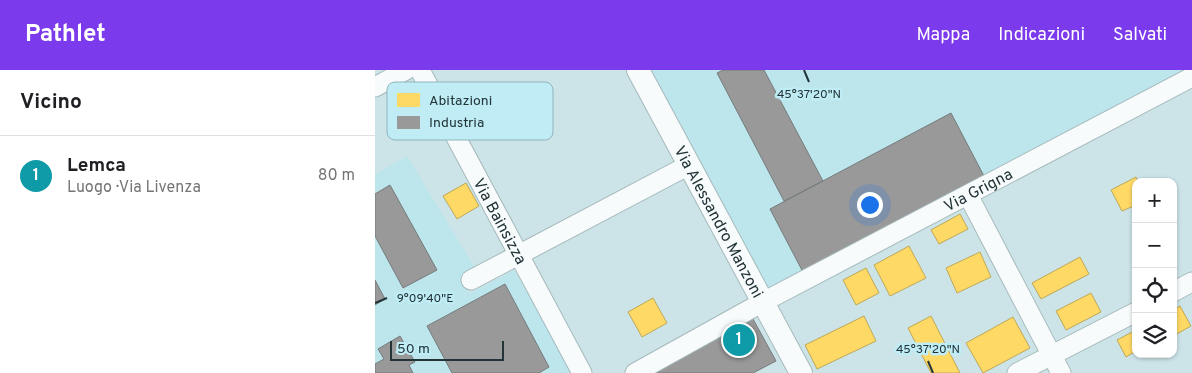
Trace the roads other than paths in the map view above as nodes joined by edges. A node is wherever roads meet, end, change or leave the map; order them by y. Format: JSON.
{"nodes":[{"id":1,"x":406,"y":70,"type":"edge"},
{"id":2,"x":419,"y":70,"type":"edge"},
{"id":3,"x":638,"y":70,"type":"edge"},
{"id":4,"x":426,"y":82,"type":"edge"},
{"id":5,"x":1190,"y":84,"type":"edge"},
{"id":6,"x":375,"y":87,"type":"edge"},
{"id":7,"x":457,"y":140,"type":"edge"},
{"id":8,"x":689,"y":165,"type":"junction"},
{"id":9,"x":968,"y":195,"type":"junction"},
{"id":10,"x":520,"y":255,"type":"junction"},
{"id":11,"x":471,"y":280,"type":"dead end"},
{"id":12,"x":1192,"y":282,"type":"edge"},
{"id":13,"x":1177,"y":290,"type":"edge"},
{"id":14,"x":763,"y":302,"type":"junction"},
{"id":15,"x":1134,"y":313,"type":"edge"},
{"id":16,"x":1051,"y":356,"type":"junction"},
{"id":17,"x":582,"y":373,"type":"edge"},
{"id":18,"x":635,"y":373,"type":"edge"},
{"id":19,"x":801,"y":373,"type":"edge"},
{"id":20,"x":1017,"y":373,"type":"edge"},
{"id":21,"x":1061,"y":373,"type":"edge"}],
"edges":[{"from":1,"to":6,"type":"street"},
{"from":2,"to":4,"type":"street","name":"Via Bainsizza"},
{"from":3,"to":8,"type":"street","name":"Via Alessandro Manzoni"},
{"from":5,"to":9,"type":"street","name":"Via Grigna"},
{"from":7,"to":10,"type":"street","name":"Via Bainsizza"},
{"from":8,"to":10,"type":"street"},
{"from":8,"to":14,"type":"street","name":"Via Alessandro Manzoni"},
{"from":9,"to":14,"type":"street","name":"Via Grigna"},
{"from":9,"to":16,"type":"street"},
{"from":10,"to":11,"type":"street"},
{"from":10,"to":17,"type":"street","name":"Via Bainsizza"},
{"from":12,"to":13,"type":"street"},
{"from":14,"to":18,"type":"street","name":"Via Grigna"},
{"from":14,"to":19,"type":"street","name":"Via Alessandro Manzoni"},
{"from":15,"to":16,"type":"street"},
{"from":16,"to":20,"type":"street"},
{"from":16,"to":21,"type":"street"}]}
